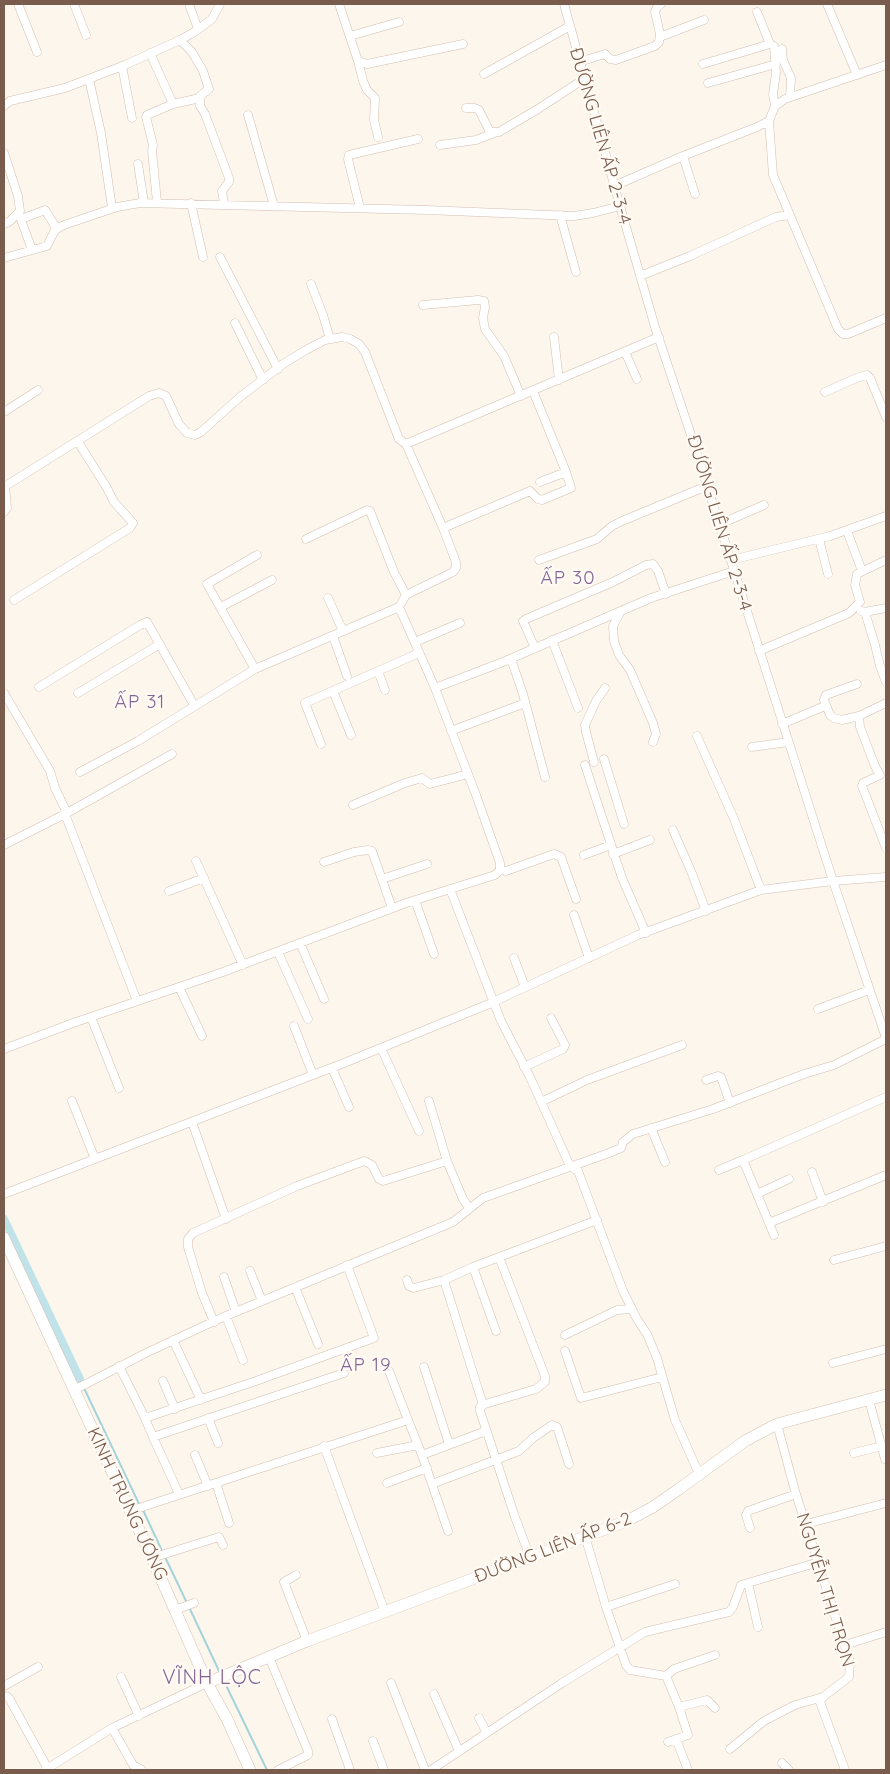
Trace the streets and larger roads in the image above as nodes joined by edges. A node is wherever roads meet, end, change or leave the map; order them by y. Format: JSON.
{"nodes":[{"id":1,"x":18,"y":4,"type":"edge"},
{"id":2,"x":74,"y":4,"type":"edge"},
{"id":3,"x":220,"y":4,"type":"edge"},
{"id":4,"x":339,"y":4,"type":"edge"},
{"id":5,"x":564,"y":4,"type":"edge"},
{"id":6,"x":661,"y":4,"type":"edge"},
{"id":7,"x":828,"y":4,"type":"edge"},
{"id":8,"x":190,"y":7,"type":"dead end"},
{"id":9,"x":757,"y":12,"type":"dead end"},
{"id":10,"x":704,"y":20,"type":"dead end"},
{"id":11,"x":399,"y":22,"type":"dead end"},
{"id":12,"x":570,"y":26,"type":"junction"},
{"id":13,"x":198,"y":29,"type":"junction"},
{"id":14,"x":86,"y":35,"type":"dead end"},
{"id":15,"x":350,"y":36,"type":"junction"},
{"id":16,"x":660,"y":36,"type":"junction"},
{"id":17,"x":180,"y":40,"type":"junction"},
{"id":18,"x":463,"y":44,"type":"dead end"},
{"id":19,"x":770,"y":44,"type":"junction"},
{"id":20,"x":782,"y":50,"type":"dead end"},
{"id":21,"x":37,"y":52,"type":"dead end"},
{"id":22,"x":150,"y":53,"type":"junction"},
{"id":23,"x":358,"y":61,"type":"junction"},
{"id":24,"x":579,"y":62,"type":"junction"},
{"id":25,"x":703,"y":64,"type":"dead end"},
{"id":26,"x":776,"y":64,"type":"junction"},
{"id":27,"x":886,"y":65,"type":"edge"},
{"id":28,"x":122,"y":66,"type":"junction"},
{"id":29,"x":484,"y":74,"type":"dead end"},
{"id":30,"x":857,"y":75,"type":"junction"},
{"id":31,"x":89,"y":79,"type":"junction"},
{"id":32,"x":584,"y":79,"type":"junction"},
{"id":33,"x":708,"y":83,"type":"dead end"},
{"id":34,"x":200,"y":98,"type":"junction"},
{"id":35,"x":790,"y":98,"type":"junction"},
{"id":36,"x":173,"y":104,"type":"junction"},
{"id":37,"x":4,"y":106,"type":"edge"},
{"id":38,"x":775,"y":106,"type":"junction"},
{"id":39,"x":466,"y":108,"type":"dead end"},
{"id":40,"x":248,"y":115,"type":"dead end"},
{"id":41,"x":132,"y":118,"type":"dead end"},
{"id":42,"x":769,"y":121,"type":"junction"},
{"id":43,"x":494,"y":132,"type":"junction"},
{"id":44,"x":378,"y":137,"type":"dead end"},
{"id":45,"x":418,"y":139,"type":"dead end"},
{"id":46,"x":440,"y":145,"type":"dead end"},
{"id":47,"x":4,"y":152,"type":"edge"},
{"id":48,"x":682,"y":156,"type":"junction"},
{"id":49,"x":138,"y":164,"type":"dead end"},
{"id":50,"x":614,"y":186,"type":"junction"},
{"id":51,"x":695,"y":194,"type":"dead end"},
{"id":52,"x":158,"y":202,"type":"junction"},
{"id":53,"x":144,"y":203,"type":"junction"},
{"id":54,"x":191,"y":203,"type":"junction"},
{"id":55,"x":224,"y":204,"type":"junction"},
{"id":56,"x":274,"y":206,"type":"junction"},
{"id":57,"x":620,"y":206,"type":"junction"},
{"id":58,"x":112,"y":208,"type":"junction"},
{"id":59,"x":360,"y":208,"type":"junction"},
{"id":60,"x":560,"y":215,"type":"junction"},
{"id":61,"x":789,"y":215,"type":"junction"},
{"id":62,"x":20,"y":216,"type":"junction"},
{"id":63,"x":4,"y":224,"type":"edge"},
{"id":64,"x":57,"y":229,"type":"junction"},
{"id":65,"x":32,"y":250,"type":"junction"},
{"id":66,"x":203,"y":257,"type":"dead end"},
{"id":67,"x":220,"y":257,"type":"dead end"},
{"id":68,"x":4,"y":258,"type":"edge"},
{"id":69,"x":576,"y":272,"type":"dead end"},
{"id":70,"x":640,"y":276,"type":"junction"},
{"id":71,"x":311,"y":284,"type":"dead end"},
{"id":72,"x":423,"y":305,"type":"dead end"},
{"id":73,"x":886,"y":318,"type":"edge"},
{"id":74,"x":235,"y":323,"type":"dead end"},
{"id":75,"x":554,"y":337,"type":"dead end"},
{"id":76,"x":659,"y":337,"type":"junction"},
{"id":77,"x":330,"y":339,"type":"junction"},
{"id":78,"x":625,"y":352,"type":"junction"},
{"id":79,"x":278,"y":369,"type":"junction"},
{"id":80,"x":637,"y":379,"type":"dead end"},
{"id":81,"x":263,"y":380,"type":"junction"},
{"id":82,"x":560,"y":380,"type":"junction"},
{"id":83,"x":38,"y":390,"type":"dead end"},
{"id":84,"x":533,"y":391,"type":"junction"},
{"id":85,"x":825,"y":392,"type":"dead end"},
{"id":86,"x":521,"y":396,"type":"junction"},
{"id":87,"x":5,"y":410,"type":"edge"},
{"id":88,"x":886,"y":417,"type":"edge"},
{"id":89,"x":78,"y":442,"type":"junction"},
{"id":90,"x":406,"y":444,"type":"junction"},
{"id":91,"x":566,"y":472,"type":"junction"},
{"id":92,"x":540,"y":482,"type":"dead end"},
{"id":93,"x":707,"y":486,"type":"junction"},
{"id":94,"x":4,"y":487,"type":"edge"},
{"id":95,"x":764,"y":505,"type":"dead end"},
{"id":96,"x":4,"y":512,"type":"edge"},
{"id":97,"x":886,"y":516,"type":"edge"},
{"id":98,"x":720,"y":524,"type":"junction"},
{"id":99,"x":443,"y":528,"type":"junction"},
{"id":100,"x":847,"y":531,"type":"junction"},
{"id":101,"x":306,"y":539,"type":"dead end"},
{"id":102,"x":819,"y":539,"type":"junction"},
{"id":103,"x":257,"y":555,"type":"dead end"},
{"id":104,"x":539,"y":560,"type":"dead end"},
{"id":105,"x":731,"y":560,"type":"junction"},
{"id":106,"x":886,"y":560,"type":"edge"},
{"id":107,"x":734,"y":570,"type":"junction"},
{"id":108,"x":862,"y":571,"type":"junction"},
{"id":109,"x":828,"y":574,"type":"dead end"},
{"id":110,"x":272,"y":580,"type":"dead end"},
{"id":111,"x":666,"y":594,"type":"junction"},
{"id":112,"x":406,"y":595,"type":"junction"},
{"id":113,"x":328,"y":598,"type":"dead end"},
{"id":114,"x":14,"y":600,"type":"dead end"},
{"id":115,"x":221,"y":607,"type":"junction"},
{"id":116,"x":399,"y":607,"type":"junction"},
{"id":117,"x":855,"y":607,"type":"junction"},
{"id":118,"x":886,"y":608,"type":"edge"},
{"id":119,"x":622,"y":611,"type":"junction"},
{"id":120,"x":865,"y":612,"type":"junction"},
{"id":121,"x":460,"y":623,"type":"dead end"},
{"id":122,"x":343,"y":631,"type":"junction"},
{"id":123,"x":333,"y":636,"type":"junction"},
{"id":124,"x":552,"y":640,"type":"junction"},
{"id":125,"x":414,"y":642,"type":"junction"},
{"id":126,"x":160,"y":644,"type":"junction"},
{"id":127,"x":535,"y":648,"type":"junction"},
{"id":128,"x":759,"y":651,"type":"junction"},
{"id":129,"x":419,"y":653,"type":"junction"},
{"id":130,"x":511,"y":659,"type":"junction"},
{"id":131,"x":255,"y":669,"type":"junction"},
{"id":132,"x":378,"y":671,"type":"junction"},
{"id":133,"x":347,"y":676,"type":"dead end"},
{"id":134,"x":886,"y":682,"type":"edge"},
{"id":135,"x":857,"y":684,"type":"dead end"},
{"id":136,"x":39,"y":687,"type":"dead end"},
{"id":137,"x":435,"y":688,"type":"junction"},
{"id":138,"x":605,"y":688,"type":"dead end"},
{"id":139,"x":385,"y":690,"type":"dead end"},
{"id":140,"x":334,"y":691,"type":"junction"},
{"id":141,"x":4,"y":693,"type":"edge"},
{"id":142,"x":78,"y":693,"type":"dead end"},
{"id":143,"x":525,"y":703,"type":"junction"},
{"id":144,"x":886,"y":703,"type":"edge"},
{"id":145,"x":194,"y":706,"type":"junction"},
{"id":146,"x":825,"y":706,"type":"junction"},
{"id":147,"x":578,"y":708,"type":"dead end"},
{"id":148,"x":859,"y":716,"type":"junction"},
{"id":149,"x":782,"y":724,"type":"junction"},
{"id":150,"x":451,"y":731,"type":"junction"},
{"id":151,"x":351,"y":735,"type":"dead end"},
{"id":152,"x":697,"y":736,"type":"dead end"},
{"id":153,"x":653,"y":742,"type":"dead end"},
{"id":154,"x":788,"y":742,"type":"junction"},
{"id":155,"x":321,"y":744,"type":"dead end"},
{"id":156,"x":752,"y":747,"type":"dead end"},
{"id":157,"x":172,"y":754,"type":"dead end"},
{"id":158,"x":604,"y":759,"type":"dead end"},
{"id":159,"x":594,"y":762,"type":"dead end"},
{"id":160,"x":585,"y":765,"type":"dead end"},
{"id":161,"x":80,"y":772,"type":"dead end"},
{"id":162,"x":468,"y":774,"type":"junction"},
{"id":163,"x":545,"y":777,"type":"dead end"},
{"id":164,"x":353,"y":805,"type":"dead end"},
{"id":165,"x":66,"y":814,"type":"junction"},
{"id":166,"x":624,"y":824,"type":"dead end"},
{"id":167,"x":673,"y":830,"type":"dead end"},
{"id":168,"x":650,"y":840,"type":"dead end"},
{"id":169,"x":4,"y":845,"type":"edge"},
{"id":170,"x":610,"y":845,"type":"junction"},
{"id":171,"x":886,"y":848,"type":"edge"},
{"id":172,"x":613,"y":854,"type":"junction"},
{"id":173,"x":584,"y":855,"type":"dead end"},
{"id":174,"x":196,"y":860,"type":"dead end"},
{"id":175,"x":324,"y":862,"type":"dead end"},
{"id":176,"x":427,"y":864,"type":"dead end"},
{"id":177,"x":500,"y":870,"type":"junction"},
{"id":178,"x":886,"y":877,"type":"edge"},
{"id":179,"x":204,"y":878,"type":"junction"},
{"id":180,"x":382,"y":879,"type":"junction"},
{"id":181,"x":833,"y":881,"type":"junction"},
{"id":182,"x":450,"y":889,"type":"junction"},
{"id":183,"x":761,"y":890,"type":"junction"},
{"id":184,"x":169,"y":891,"type":"dead end"},
{"id":185,"x":576,"y":899,"type":"dead end"},
{"id":186,"x":415,"y":900,"type":"junction"},
{"id":187,"x":392,"y":908,"type":"junction"},
{"id":188,"x":706,"y":911,"type":"junction"},
{"id":189,"x":574,"y":915,"type":"dead end"},
{"id":190,"x":646,"y":933,"type":"junction"},
{"id":191,"x":300,"y":944,"type":"junction"},
{"id":192,"x":278,"y":952,"type":"junction"},
{"id":193,"x":434,"y":954,"type":"dead end"},
{"id":194,"x":514,"y":958,"type":"dead end"},
{"id":195,"x":589,"y":958,"type":"junction"},
{"id":196,"x":243,"y":965,"type":"junction"},
{"id":197,"x":179,"y":987,"type":"junction"},
{"id":198,"x":525,"y":987,"type":"junction"},
{"id":199,"x":870,"y":990,"type":"junction"},
{"id":200,"x":324,"y":999,"type":"dead end"},
{"id":201,"x":137,"y":1001,"type":"junction"},
{"id":202,"x":494,"y":1002,"type":"junction"},
{"id":203,"x":818,"y":1009,"type":"dead end"},
{"id":204,"x":91,"y":1016,"type":"junction"},
{"id":205,"x":551,"y":1018,"type":"dead end"},
{"id":206,"x":308,"y":1019,"type":"dead end"},
{"id":207,"x":294,"y":1026,"type":"dead end"},
{"id":208,"x":202,"y":1036,"type":"dead end"},
{"id":209,"x":886,"y":1038,"type":"edge"},
{"id":210,"x":682,"y":1044,"type":"dead end"},
{"id":211,"x":380,"y":1048,"type":"junction"},
{"id":212,"x":4,"y":1049,"type":"edge"},
{"id":213,"x":524,"y":1066,"type":"junction"},
{"id":214,"x":332,"y":1068,"type":"junction"},
{"id":215,"x":314,"y":1075,"type":"junction"},
{"id":216,"x":706,"y":1080,"type":"dead end"},
{"id":217,"x":120,"y":1088,"type":"dead end"},
{"id":218,"x":886,"y":1097,"type":"edge"},
{"id":219,"x":72,"y":1101,"type":"dead end"},
{"id":220,"x":429,"y":1101,"type":"dead end"},
{"id":221,"x":541,"y":1102,"type":"junction"},
{"id":222,"x":730,"y":1103,"type":"junction"},
{"id":223,"x":350,"y":1107,"type":"dead end"},
{"id":224,"x":192,"y":1122,"type":"junction"},
{"id":225,"x":651,"y":1128,"type":"junction"},
{"id":226,"x":419,"y":1131,"type":"dead end"},
{"id":227,"x":95,"y":1159,"type":"junction"},
{"id":228,"x":447,"y":1160,"type":"junction"},
{"id":229,"x":743,"y":1160,"type":"junction"},
{"id":230,"x":665,"y":1162,"type":"dead end"},
{"id":231,"x":570,"y":1166,"type":"junction"},
{"id":232,"x":718,"y":1170,"type":"dead end"},
{"id":233,"x":812,"y":1172,"type":"dead end"},
{"id":234,"x":886,"y":1175,"type":"edge"},
{"id":235,"x":789,"y":1179,"type":"dead end"},
{"id":236,"x":4,"y":1194,"type":"edge"},
{"id":237,"x":757,"y":1194,"type":"junction"},
{"id":238,"x":823,"y":1202,"type":"junction"},
{"id":239,"x":469,"y":1208,"type":"junction"},
{"id":240,"x":226,"y":1218,"type":"junction"},
{"id":241,"x":597,"y":1220,"type":"junction"},
{"id":242,"x":769,"y":1223,"type":"junction"},
{"id":243,"x":774,"y":1235,"type":"dead end"},
{"id":244,"x":4,"y":1238,"type":"edge"},
{"id":245,"x":886,"y":1246,"type":"edge"},
{"id":246,"x":499,"y":1257,"type":"junction"},
{"id":247,"x":834,"y":1260,"type":"dead end"},
{"id":248,"x":347,"y":1265,"type":"junction"},
{"id":249,"x":472,"y":1267,"type":"junction"},
{"id":250,"x":250,"y":1271,"type":"dead end"},
{"id":251,"x":224,"y":1277,"type":"dead end"},
{"id":252,"x":407,"y":1280,"type":"dead end"},
{"id":253,"x":444,"y":1280,"type":"junction"},
{"id":254,"x":295,"y":1287,"type":"junction"},
{"id":255,"x":262,"y":1301,"type":"junction"},
{"id":256,"x":632,"y":1309,"type":"junction"},
{"id":257,"x":236,"y":1312,"type":"junction"},
{"id":258,"x":226,"y":1316,"type":"junction"},
{"id":259,"x":214,"y":1322,"type":"junction"},
{"id":260,"x":496,"y":1331,"type":"dead end"},
{"id":261,"x":565,"y":1335,"type":"dead end"},
{"id":262,"x":174,"y":1340,"type":"junction"},
{"id":263,"x":318,"y":1344,"type":"dead end"},
{"id":264,"x":886,"y":1349,"type":"edge"},
{"id":265,"x":565,"y":1351,"type":"dead end"},
{"id":266,"x":243,"y":1360,"type":"dead end"},
{"id":267,"x":833,"y":1363,"type":"dead end"},
{"id":268,"x":120,"y":1366,"type":"junction"},
{"id":269,"x":424,"y":1367,"type":"dead end"},
{"id":270,"x":389,"y":1370,"type":"dead end"},
{"id":271,"x":344,"y":1372,"type":"dead end"},
{"id":272,"x":662,"y":1377,"type":"junction"},
{"id":273,"x":163,"y":1382,"type":"dead end"},
{"id":274,"x":80,"y":1386,"type":"junction"},
{"id":275,"x":886,"y":1396,"type":"edge"},
{"id":276,"x":201,"y":1400,"type":"junction"},
{"id":277,"x":869,"y":1400,"type":"junction"},
{"id":278,"x":483,"y":1405,"type":"junction"},
{"id":279,"x":175,"y":1409,"type":"junction"},
{"id":280,"x":144,"y":1416,"type":"junction"},
{"id":281,"x":208,"y":1418,"type":"junction"},
{"id":282,"x":408,"y":1420,"type":"junction"},
{"id":283,"x":777,"y":1424,"type":"junction"},
{"id":284,"x":486,"y":1431,"type":"junction"},
{"id":285,"x":153,"y":1437,"type":"junction"},
{"id":286,"x":218,"y":1443,"type":"dead end"},
{"id":287,"x":449,"y":1444,"type":"junction"},
{"id":288,"x":418,"y":1445,"type":"junction"},
{"id":289,"x":324,"y":1446,"type":"junction"},
{"id":290,"x":882,"y":1446,"type":"junction"},
{"id":291,"x":377,"y":1453,"type":"dead end"},
{"id":292,"x":854,"y":1453,"type":"dead end"},
{"id":293,"x":422,"y":1454,"type":"junction"},
{"id":294,"x":195,"y":1455,"type":"dead end"},
{"id":295,"x":495,"y":1459,"type":"junction"},
{"id":296,"x":885,"y":1459,"type":"edge"},
{"id":297,"x":569,"y":1464,"type":"dead end"},
{"id":298,"x":427,"y":1468,"type":"junction"},
{"id":299,"x":700,"y":1476,"type":"junction"},
{"id":300,"x":387,"y":1483,"type":"dead end"},
{"id":301,"x":212,"y":1484,"type":"junction"},
{"id":302,"x":432,"y":1484,"type":"junction"},
{"id":303,"x":179,"y":1494,"type":"junction"},
{"id":304,"x":796,"y":1494,"type":"junction"},
{"id":305,"x":886,"y":1503,"type":"edge"},
{"id":306,"x":132,"y":1510,"type":"junction"},
{"id":307,"x":229,"y":1523,"type":"dead end"},
{"id":308,"x":806,"y":1524,"type":"junction"},
{"id":309,"x":750,"y":1528,"type":"dead end"},
{"id":310,"x":448,"y":1531,"type":"dead end"},
{"id":311,"x":585,"y":1536,"type":"junction"},
{"id":312,"x":223,"y":1544,"type":"dead end"},
{"id":313,"x":530,"y":1557,"type":"junction"},
{"id":314,"x":156,"y":1558,"type":"junction"},
{"id":315,"x":819,"y":1562,"type":"junction"},
{"id":316,"x":296,"y":1575,"type":"dead end"},
{"id":317,"x":748,"y":1583,"type":"junction"},
{"id":318,"x":675,"y":1584,"type":"dead end"},
{"id":319,"x":194,"y":1603,"type":"dead end"},
{"id":320,"x":606,"y":1607,"type":"junction"},
{"id":321,"x":175,"y":1610,"type":"junction"},
{"id":322,"x":385,"y":1612,"type":"junction"},
{"id":323,"x":758,"y":1627,"type":"dead end"},
{"id":324,"x":886,"y":1632,"type":"edge"},
{"id":325,"x":308,"y":1641,"type":"junction"},
{"id":326,"x":845,"y":1646,"type":"junction"},
{"id":327,"x":619,"y":1647,"type":"junction"},
{"id":328,"x":715,"y":1655,"type":"dead end"},
{"id":329,"x":269,"y":1657,"type":"junction"},
{"id":330,"x":38,"y":1667,"type":"dead end"},
{"id":331,"x":666,"y":1676,"type":"junction"},
{"id":332,"x":122,"y":1677,"type":"dead end"},
{"id":333,"x":210,"y":1682,"type":"junction"},
{"id":334,"x":391,"y":1683,"type":"dead end"},
{"id":335,"x":4,"y":1692,"type":"edge"},
{"id":336,"x":434,"y":1694,"type":"dead end"},
{"id":337,"x":823,"y":1697,"type":"junction"},
{"id":338,"x":679,"y":1707,"type":"junction"},
{"id":339,"x":716,"y":1708,"type":"dead end"},
{"id":340,"x":139,"y":1716,"type":"junction"},
{"id":341,"x":479,"y":1718,"type":"dead end"},
{"id":342,"x":332,"y":1719,"type":"dead end"},
{"id":343,"x":112,"y":1728,"type":"junction"},
{"id":344,"x":487,"y":1733,"type":"junction"},
{"id":345,"x":676,"y":1739,"type":"junction"},
{"id":346,"x":372,"y":1741,"type":"dead end"},
{"id":347,"x":668,"y":1742,"type":"dead end"},
{"id":348,"x":730,"y":1749,"type":"dead end"},
{"id":349,"x":459,"y":1751,"type":"junction"},
{"id":350,"x":782,"y":1763,"type":"dead end"},
{"id":351,"x":46,"y":1770,"type":"edge"},
{"id":352,"x":142,"y":1770,"type":"edge"},
{"id":353,"x":250,"y":1770,"type":"edge"},
{"id":354,"x":278,"y":1770,"type":"edge"},
{"id":355,"x":350,"y":1770,"type":"edge"},
{"id":356,"x":384,"y":1770,"type":"edge"},
{"id":357,"x":425,"y":1770,"type":"edge"},
{"id":358,"x":431,"y":1770,"type":"edge"},
{"id":359,"x":688,"y":1770,"type":"edge"},
{"id":360,"x":789,"y":1770,"type":"edge"},
{"id":361,"x":845,"y":1770,"type":"edge"}],
"edges":[{"from":1,"to":21,"type":"street"},
{"from":2,"to":14,"type":"street"},
{"from":3,"to":13,"type":"street"},
{"from":4,"to":15,"type":"street"},
{"from":5,"to":12,"type":"street","name":"ĐƯỜNG LIÊN ẤP 2-3-4"},
{"from":6,"to":16,"type":"street"},
{"from":7,"to":30,"type":"street"},
{"from":8,"to":13,"type":"street"},
{"from":9,"to":19,"type":"street"},
{"from":10,"to":16,"type":"street"},
{"from":11,"to":15,"type":"street"},
{"from":12,"to":24,"type":"street","name":"ĐƯỜNG LIÊN ẤP 2-3-4"},
{"from":12,"to":29,"type":"street"},
{"from":13,"to":17,"type":"street"},
{"from":15,"to":23,"type":"street"},
{"from":16,"to":24,"type":"street"},
{"from":17,"to":22,"type":"street"},
{"from":17,"to":34,"type":"street"},
{"from":18,"to":23,"type":"street"},
{"from":19,"to":25,"type":"street"},
{"from":19,"to":26,"type":"street"},
{"from":20,"to":35,"type":"street"},
{"from":22,"to":28,"type":"street"},
{"from":22,"to":36,"type":"street"},
{"from":23,"to":44,"type":"street"},
{"from":24,"to":32,"type":"street","name":"ĐƯỜNG LIÊN ẤP 2-3-4"},
{"from":26,"to":33,"type":"street"},
{"from":26,"to":38,"type":"street"},
{"from":27,"to":30,"type":"street"},
{"from":28,"to":31,"type":"street"},
{"from":28,"to":41,"type":"street"},
{"from":30,"to":35,"type":"street"},
{"from":31,"to":37,"type":"street"},
{"from":31,"to":58,"type":"street"},
{"from":32,"to":43,"type":"street"},
{"from":32,"to":50,"type":"street","name":"ĐƯỜNG LIÊN ẤP 2-3-4"},
{"from":34,"to":36,"type":"street"},
{"from":34,"to":55,"type":"street"},
{"from":35,"to":38,"type":"street"},
{"from":36,"to":52,"type":"street"},
{"from":38,"to":42,"type":"street"},
{"from":39,"to":43,"type":"street"},
{"from":40,"to":56,"type":"street"},
{"from":42,"to":48,"type":"street"},
{"from":42,"to":61,"type":"street"},
{"from":43,"to":46,"type":"street"},
{"from":45,"to":59,"type":"street"},
{"from":47,"to":62,"type":"street"},
{"from":48,"to":50,"type":"street"},
{"from":48,"to":51,"type":"street"},
{"from":49,"to":53,"type":"street"},
{"from":50,"to":57,"type":"street","name":"ĐƯỜNG LIÊN ẤP 2-3-4"},
{"from":52,"to":53,"type":"street"},
{"from":52,"to":54,"type":"street"},
{"from":53,"to":58,"type":"street"},
{"from":54,"to":55,"type":"street"},
{"from":54,"to":66,"type":"street"},
{"from":55,"to":56,"type":"street"},
{"from":56,"to":59,"type":"street"},
{"from":57,"to":60,"type":"street"},
{"from":57,"to":70,"type":"street","name":"ĐƯỜNG LIÊN ẤP 2-3-4"},
{"from":58,"to":64,"type":"street"},
{"from":59,"to":60,"type":"street"},
{"from":60,"to":69,"type":"street"},
{"from":61,"to":70,"type":"street"},
{"from":61,"to":73,"type":"street"},
{"from":62,"to":63,"type":"street"},
{"from":62,"to":64,"type":"street"},
{"from":62,"to":65,"type":"street"},
{"from":64,"to":65,"type":"street"},
{"from":65,"to":68,"type":"street"},
{"from":67,"to":79,"type":"street"},
{"from":70,"to":76,"type":"street","name":"ĐƯỜNG LIÊN ẤP 2-3-4"},
{"from":71,"to":77,"type":"street"},
{"from":72,"to":86,"type":"street"},
{"from":74,"to":81,"type":"street"},
{"from":75,"to":82,"type":"street"},
{"from":76,"to":78,"type":"street"},
{"from":76,"to":93,"type":"street","name":"ĐƯỜNG LIÊN ẤP 2-3-4"},
{"from":77,"to":79,"type":"street"},
{"from":77,"to":90,"type":"street"},
{"from":78,"to":80,"type":"street"},
{"from":78,"to":82,"type":"street"},
{"from":79,"to":81,"type":"street"},
{"from":81,"to":89,"type":"street"},
{"from":82,"to":84,"type":"street"},
{"from":83,"to":87,"type":"street"},
{"from":84,"to":86,"type":"street"},
{"from":84,"to":91,"type":"street"},
{"from":85,"to":88,"type":"street"},
{"from":86,"to":90,"type":"street"},
{"from":89,"to":94,"type":"street"},
{"from":89,"to":114,"type":"street"},
{"from":90,"to":99,"type":"street"},
{"from":91,"to":92,"type":"street"},
{"from":91,"to":99,"type":"street"},
{"from":93,"to":98,"type":"street","name":"ĐƯỜNG LIÊN ẤP 2-3-4"},
{"from":93,"to":104,"type":"street"},
{"from":94,"to":96,"type":"street"},
{"from":95,"to":98,"type":"street"},
{"from":97,"to":100,"type":"street"},
{"from":98,"to":105,"type":"street","name":"ĐƯỜNG LIÊN ẤP 2-3-4"},
{"from":99,"to":112,"type":"street"},
{"from":100,"to":102,"type":"street"},
{"from":100,"to":108,"type":"street"},
{"from":101,"to":112,"type":"street"},
{"from":102,"to":105,"type":"street"},
{"from":102,"to":109,"type":"street"},
{"from":103,"to":115,"type":"street"},
{"from":105,"to":107,"type":"street","name":"ĐƯỜNG LIÊN ẤP 2-3-4"},
{"from":106,"to":108,"type":"street"},
{"from":107,"to":111,"type":"street"},
{"from":107,"to":128,"type":"street","name":"ĐƯỜNG LIÊN ẤP 2-3-4"},
{"from":108,"to":117,"type":"street"},
{"from":110,"to":115,"type":"street"},
{"from":111,"to":119,"type":"street"},
{"from":111,"to":127,"type":"street"},
{"from":112,"to":116,"type":"street"},
{"from":113,"to":122,"type":"street"},
{"from":115,"to":131,"type":"street"},
{"from":116,"to":122,"type":"street"},
{"from":116,"to":125,"type":"street"},
{"from":117,"to":120,"type":"street"},
{"from":117,"to":128,"type":"street"},
{"from":118,"to":120,"type":"street"},
{"from":119,"to":124,"type":"street"},
{"from":119,"to":153,"type":"street"},
{"from":120,"to":134,"type":"street"},
{"from":121,"to":125,"type":"street"},
{"from":122,"to":123,"type":"street"},
{"from":123,"to":131,"type":"street"},
{"from":123,"to":133,"type":"street"},
{"from":124,"to":127,"type":"street"},
{"from":124,"to":147,"type":"street"},
{"from":125,"to":129,"type":"street"},
{"from":126,"to":136,"type":"street"},
{"from":126,"to":142,"type":"street"},
{"from":126,"to":145,"type":"street"},
{"from":127,"to":130,"type":"street"},
{"from":128,"to":149,"type":"street","name":"ĐƯỜNG LIÊN ẤP 2-3-4"},
{"from":129,"to":132,"type":"street"},
{"from":129,"to":137,"type":"street"},
{"from":130,"to":137,"type":"street"},
{"from":130,"to":143,"type":"street"},
{"from":131,"to":145,"type":"street"},
{"from":132,"to":139,"type":"street"},
{"from":132,"to":140,"type":"street"},
{"from":135,"to":146,"type":"street"},
{"from":137,"to":150,"type":"street"},
{"from":138,"to":159,"type":"street"},
{"from":140,"to":151,"type":"street"},
{"from":140,"to":155,"type":"street"},
{"from":141,"to":165,"type":"street"},
{"from":143,"to":150,"type":"street"},
{"from":143,"to":163,"type":"street"},
{"from":144,"to":148,"type":"street"},
{"from":145,"to":161,"type":"street"},
{"from":146,"to":148,"type":"street"},
{"from":146,"to":149,"type":"street"},
{"from":148,"to":171,"type":"street"},
{"from":149,"to":154,"type":"street","name":"ĐƯỜNG LIÊN ẤP 2-3-4"},
{"from":150,"to":162,"type":"street"},
{"from":152,"to":183,"type":"street"},
{"from":154,"to":156,"type":"street"},
{"from":154,"to":181,"type":"street","name":"ĐƯỜNG LIÊN ẤP 2-3-4"},
{"from":157,"to":165,"type":"street"},
{"from":158,"to":166,"type":"street"},
{"from":160,"to":170,"type":"street"},
{"from":162,"to":164,"type":"street"},
{"from":162,"to":177,"type":"street"},
{"from":165,"to":169,"type":"street"},
{"from":165,"to":201,"type":"street"},
{"from":167,"to":188,"type":"street"},
{"from":168,"to":172,"type":"street"},
{"from":170,"to":172,"type":"street"},
{"from":170,"to":173,"type":"street"},
{"from":172,"to":190,"type":"street"},
{"from":174,"to":179,"type":"street"},
{"from":175,"to":180,"type":"street"},
{"from":176,"to":180,"type":"street"},
{"from":177,"to":182,"type":"street"},
{"from":177,"to":185,"type":"street"},
{"from":178,"to":181,"type":"street"},
{"from":179,"to":184,"type":"street"},
{"from":179,"to":196,"type":"street"},
{"from":180,"to":187,"type":"street"},
{"from":181,"to":183,"type":"street"},
{"from":181,"to":199,"type":"street","name":"ĐƯỜNG LIÊN ẤP 2-3-4"},
{"from":182,"to":186,"type":"street"},
{"from":182,"to":202,"type":"street"},
{"from":183,"to":188,"type":"street"},
{"from":186,"to":187,"type":"street"},
{"from":186,"to":193,"type":"street"},
{"from":187,"to":191,"type":"street"},
{"from":188,"to":190,"type":"street"},
{"from":189,"to":195,"type":"street"},
{"from":190,"to":195,"type":"street"},
{"from":191,"to":192,"type":"street"},
{"from":191,"to":200,"type":"street"},
{"from":192,"to":196,"type":"street"},
{"from":192,"to":206,"type":"street"},
{"from":194,"to":198,"type":"street"},
{"from":195,"to":198,"type":"street"},
{"from":196,"to":197,"type":"street"},
{"from":197,"to":201,"type":"street"},
{"from":197,"to":208,"type":"street"},
{"from":198,"to":202,"type":"street"},
{"from":199,"to":203,"type":"street"},
{"from":199,"to":209,"type":"street","name":"ĐƯỜNG LIÊN ẤP 2-3-4"},
{"from":201,"to":204,"type":"street"},
{"from":202,"to":211,"type":"street"},
{"from":202,"to":213,"type":"street"},
{"from":204,"to":212,"type":"street"},
{"from":204,"to":217,"type":"street"},
{"from":205,"to":213,"type":"street"},
{"from":207,"to":215,"type":"street"},
{"from":209,"to":222,"type":"street"},
{"from":210,"to":221,"type":"street"},
{"from":211,"to":214,"type":"street"},
{"from":211,"to":226,"type":"street"},
{"from":213,"to":221,"type":"street"},
{"from":214,"to":215,"type":"street"},
{"from":214,"to":223,"type":"street"},
{"from":215,"to":224,"type":"street"},
{"from":216,"to":222,"type":"street"},
{"from":218,"to":229,"type":"street"},
{"from":219,"to":227,"type":"street"},
{"from":220,"to":228,"type":"street"},
{"from":221,"to":231,"type":"street"},
{"from":222,"to":225,"type":"street"},
{"from":224,"to":227,"type":"street"},
{"from":224,"to":240,"type":"street"},
{"from":225,"to":230,"type":"street"},
{"from":225,"to":231,"type":"street"},
{"from":227,"to":236,"type":"street"},
{"from":228,"to":239,"type":"street"},
{"from":228,"to":240,"type":"street"},
{"from":229,"to":232,"type":"street"},
{"from":229,"to":237,"type":"street"},
{"from":231,"to":239,"type":"street"},
{"from":231,"to":241,"type":"street"},
{"from":233,"to":238,"type":"street"},
{"from":234,"to":238,"type":"street"},
{"from":235,"to":237,"type":"street"},
{"from":237,"to":242,"type":"street"},
{"from":238,"to":242,"type":"street"},
{"from":239,"to":248,"type":"street"},
{"from":240,"to":259,"type":"street"},
{"from":241,"to":246,"type":"street"},
{"from":241,"to":256,"type":"street"},
{"from":242,"to":243,"type":"street"},
{"from":244,"to":274,"type":"street","name":"KINH TRUNG ƯƠNG"},
{"from":245,"to":247,"type":"street"},
{"from":246,"to":249,"type":"street"},
{"from":246,"to":278,"type":"street"},
{"from":248,"to":254,"type":"street"},
{"from":248,"to":276,"type":"street"},
{"from":249,"to":253,"type":"street"},
{"from":249,"to":260,"type":"street"},
{"from":250,"to":255,"type":"street"},
{"from":251,"to":257,"type":"street"},
{"from":252,"to":253,"type":"street"},
{"from":253,"to":278,"type":"street"},
{"from":254,"to":255,"type":"street"},
{"from":254,"to":263,"type":"street"},
{"from":255,"to":257,"type":"street"},
{"from":256,"to":261,"type":"street"},
{"from":256,"to":272,"type":"street"},
{"from":257,"to":258,"type":"street"},
{"from":258,"to":259,"type":"street"},
{"from":258,"to":266,"type":"street"},
{"from":259,"to":262,"type":"street"},
{"from":262,"to":268,"type":"street"},
{"from":262,"to":276,"type":"street"},
{"from":264,"to":267,"type":"street"},
{"from":265,"to":272,"type":"street"},
{"from":268,"to":274,"type":"street"},
{"from":268,"to":280,"type":"street"},
{"from":269,"to":287,"type":"street"},
{"from":270,"to":282,"type":"street"},
{"from":271,"to":281,"type":"street"},
{"from":272,"to":299,"type":"street"},
{"from":273,"to":279,"type":"street"},
{"from":274,"to":306,"type":"street","name":"KINH TRUNG ƯƠNG"},
{"from":275,"to":277,"type":"street","name":"ĐƯỜNG LIÊN ẤP 6-2"},
{"from":276,"to":279,"type":"street"},
{"from":277,"to":283,"type":"street","name":"ĐƯỜNG LIÊN ẤP 6-2"},
{"from":277,"to":290,"type":"street"},
{"from":278,"to":284,"type":"street"},
{"from":279,"to":280,"type":"street"},
{"from":280,"to":285,"type":"street"},
{"from":281,"to":285,"type":"street"},
{"from":281,"to":286,"type":"street"},
{"from":282,"to":288,"type":"street"},
{"from":282,"to":289,"type":"street"},
{"from":283,"to":299,"type":"street","name":"ĐƯỜNG LIÊN ẤP 6-2"},
{"from":283,"to":304,"type":"street","name":"NGUYỄN THỊ TRỌN"},
{"from":284,"to":287,"type":"street"},
{"from":284,"to":295,"type":"street"},
{"from":285,"to":303,"type":"street"},
{"from":287,"to":293,"type":"street"},
{"from":288,"to":291,"type":"street"},
{"from":288,"to":293,"type":"street"},
{"from":289,"to":301,"type":"street"},
{"from":289,"to":322,"type":"street"},
{"from":290,"to":292,"type":"street"},
{"from":290,"to":296,"type":"street"},
{"from":293,"to":298,"type":"street"},
{"from":294,"to":301,"type":"street"},
{"from":295,"to":297,"type":"street"},
{"from":295,"to":302,"type":"street"},
{"from":295,"to":313,"type":"street"},
{"from":298,"to":300,"type":"street"},
{"from":298,"to":302,"type":"street"},
{"from":299,"to":311,"type":"street","name":"ĐƯỜNG LIÊN ẤP 6-2"},
{"from":301,"to":303,"type":"street"},
{"from":301,"to":307,"type":"street"},
{"from":302,"to":310,"type":"street"},
{"from":303,"to":306,"type":"street"},
{"from":304,"to":308,"type":"street","name":"NGUYỄN THỊ TRỌN"},
{"from":304,"to":309,"type":"street"},
{"from":305,"to":308,"type":"street"},
{"from":306,"to":314,"type":"street","name":"KINH TRUNG ƯƠNG"},
{"from":308,"to":315,"type":"street","name":"NGUYỄN THỊ TRỌN"},
{"from":311,"to":313,"type":"street","name":"ĐƯỜNG LIÊN ẤP 6-2"},
{"from":311,"to":320,"type":"street"},
{"from":312,"to":314,"type":"street"},
{"from":313,"to":322,"type":"street","name":"ĐƯỜNG LIÊN ẤP 6-2"},
{"from":314,"to":321,"type":"street","name":"KINH TRUNG ƯƠNG"},
{"from":315,"to":317,"type":"street"},
{"from":315,"to":326,"type":"street","name":"NGUYỄN THỊ TRỌN"},
{"from":316,"to":325,"type":"street"},
{"from":317,"to":323,"type":"street"},
{"from":317,"to":327,"type":"street"},
{"from":318,"to":320,"type":"street"},
{"from":319,"to":321,"type":"street"},
{"from":320,"to":327,"type":"street"},
{"from":321,"to":333,"type":"street","name":"KINH TRUNG ƯƠNG"},
{"from":322,"to":325,"type":"street","name":"ĐƯỜNG LIÊN ẤP 6-2"},
{"from":324,"to":326,"type":"street"},
{"from":325,"to":329,"type":"street","name":"ĐƯỜNG LIÊN ẤP 6-2"},
{"from":326,"to":337,"type":"street","name":"NGUYỄN THỊ TRỌN"},
{"from":327,"to":331,"type":"street"},
{"from":327,"to":344,"type":"street"},
{"from":328,"to":331,"type":"street"},
{"from":329,"to":333,"type":"street","name":"ĐƯỜNG LIÊN ẤP 6-2"},
{"from":329,"to":354,"type":"street"},
{"from":330,"to":335,"type":"street"},
{"from":331,"to":338,"type":"street"},
{"from":332,"to":340,"type":"street"},
{"from":333,"to":340,"type":"street"},
{"from":333,"to":353,"type":"street","name":"KINH TRUNG ƯƠNG"},
{"from":334,"to":357,"type":"street"},
{"from":335,"to":351,"type":"street"},
{"from":336,"to":349,"type":"street"},
{"from":337,"to":348,"type":"street"},
{"from":337,"to":361,"type":"street"},
{"from":338,"to":339,"type":"street"},
{"from":338,"to":345,"type":"street"},
{"from":340,"to":343,"type":"street"},
{"from":341,"to":344,"type":"street"},
{"from":342,"to":355,"type":"street"},
{"from":343,"to":351,"type":"street"},
{"from":343,"to":352,"type":"street"},
{"from":344,"to":349,"type":"street"},
{"from":345,"to":347,"type":"street"},
{"from":345,"to":359,"type":"street"},
{"from":346,"to":356,"type":"street"},
{"from":349,"to":358,"type":"street"},
{"from":350,"to":360,"type":"street"}]}
